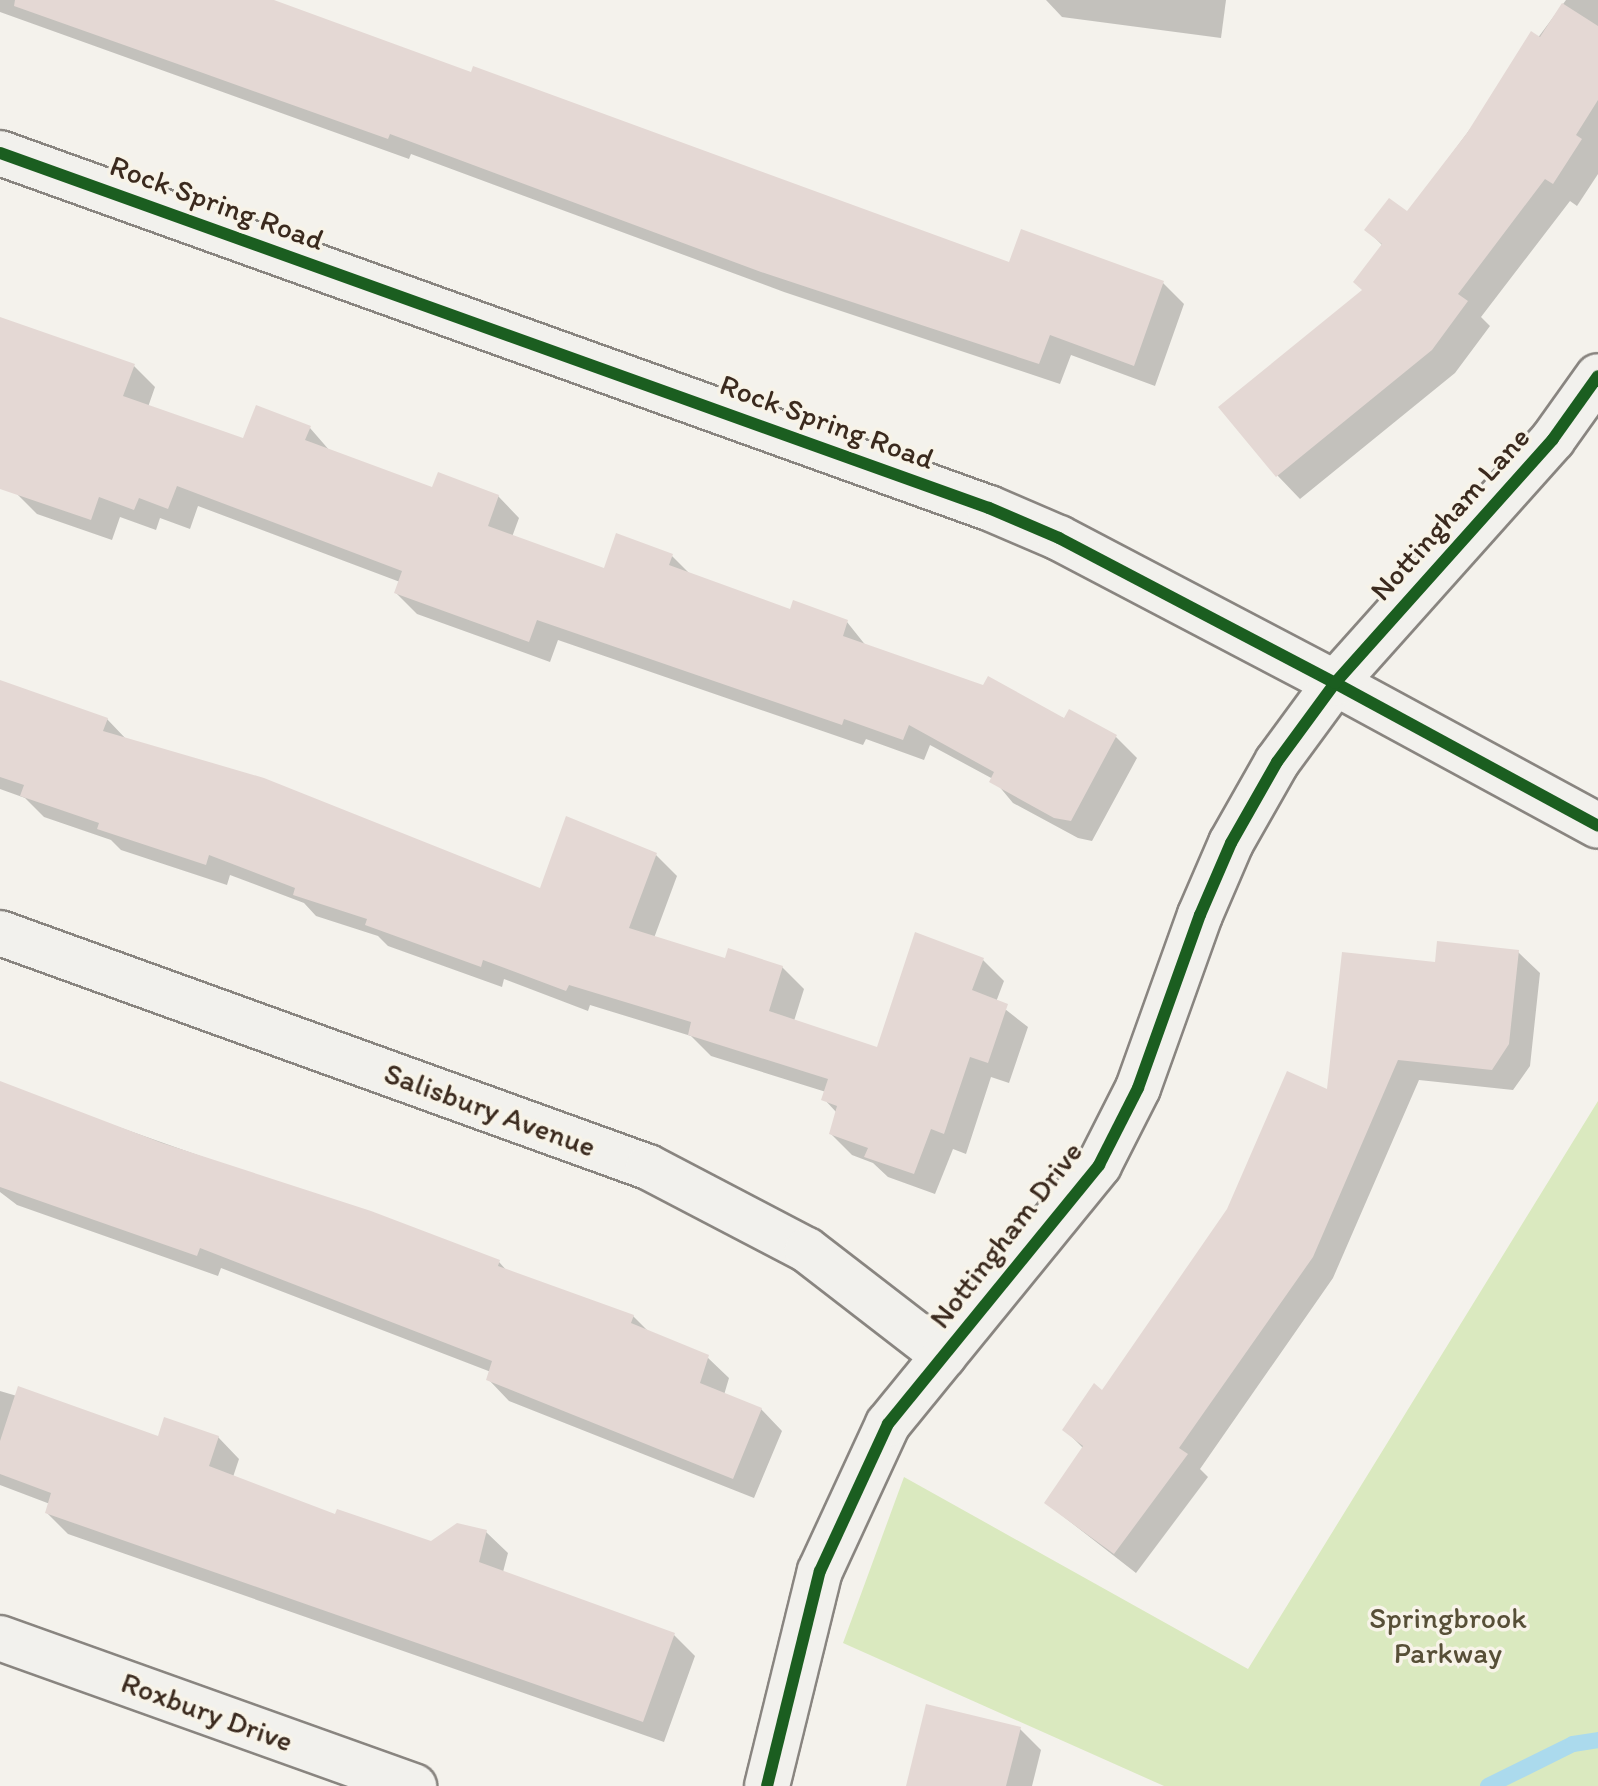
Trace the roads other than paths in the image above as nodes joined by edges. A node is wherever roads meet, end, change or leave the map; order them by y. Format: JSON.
{"nodes":[{"id":1,"x":0,"y":153,"type":"edge"},
{"id":2,"x":1598,"y":376,"type":"edge"},
{"id":3,"x":1335,"y":683,"type":"junction"},
{"id":4,"x":1598,"y":826,"type":"edge"},
{"id":5,"x":0,"y":933,"type":"edge"},
{"id":6,"x":944,"y":1356,"type":"junction"},
{"id":7,"x":0,"y":1638,"type":"edge"},
{"id":8,"x":414,"y":1786,"type":"edge"},
{"id":9,"x":767,"y":1786,"type":"edge"}],
"edges":[{"from":1,"to":3,"type":"street","name":"Rock Spring Road"},
{"from":2,"to":3,"type":"street","name":"Nottingham Lane"},
{"from":3,"to":4,"type":"street","name":"Rock Spring Road"},
{"from":3,"to":6,"type":"street","name":"Nottingham Drive"},
{"from":5,"to":6,"type":"street","name":"Salisbury Avenue"},
{"from":6,"to":9,"type":"street","name":"Nottingham Drive"},
{"from":7,"to":8,"type":"street","name":"Roxbury Drive"}]}
